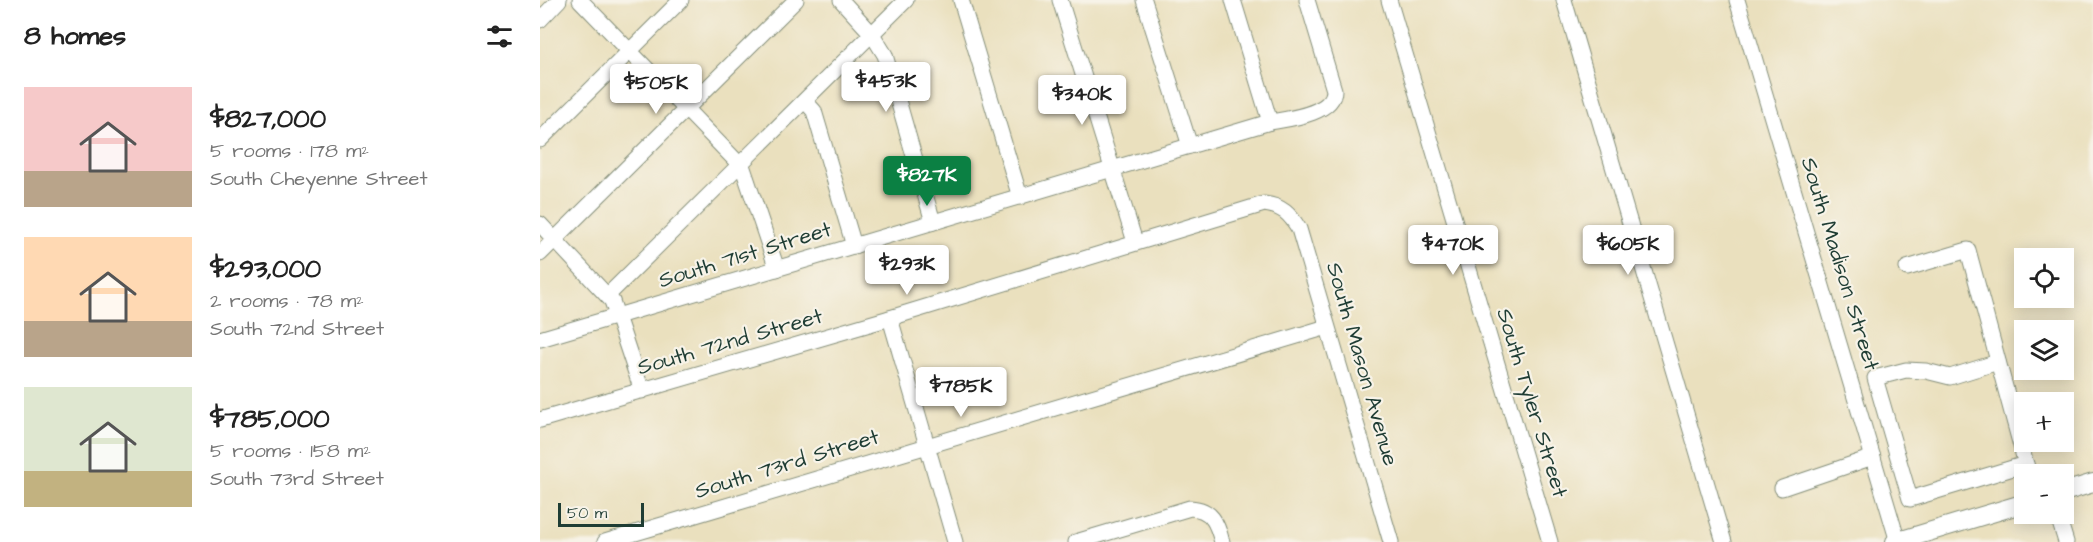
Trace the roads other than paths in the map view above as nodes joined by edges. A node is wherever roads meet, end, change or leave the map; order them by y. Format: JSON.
{"nodes":[{"id":1,"x":560,"y":0,"type":"edge"},
{"id":2,"x":580,"y":0,"type":"edge"},
{"id":3,"x":681,"y":0,"type":"edge"},
{"id":4,"x":796,"y":0,"type":"edge"},
{"id":5,"x":841,"y":0,"type":"edge"},
{"id":6,"x":906,"y":0,"type":"edge"},
{"id":7,"x":961,"y":0,"type":"edge"},
{"id":8,"x":1060,"y":0,"type":"edge"},
{"id":9,"x":1144,"y":0,"type":"edge"},
{"id":10,"x":1233,"y":0,"type":"edge"},
{"id":11,"x":1307,"y":0,"type":"edge"},
{"id":12,"x":1389,"y":0,"type":"edge"},
{"id":13,"x":1564,"y":0,"type":"edge"},
{"id":14,"x":1737,"y":0,"type":"edge"},
{"id":15,"x":540,"y":20,"type":"edge"},
{"id":16,"x":872,"y":34,"type":"junction"},
{"id":17,"x":629,"y":51,"type":"junction"},
{"id":18,"x":805,"y":100,"type":"junction"},
{"id":19,"x":685,"y":109,"type":"junction"},
{"id":20,"x":1270,"y":122,"type":"junction"},
{"id":21,"x":540,"y":140,"type":"edge"},
{"id":22,"x":1190,"y":146,"type":"junction"},
{"id":23,"x":740,"y":165,"type":"junction"},
{"id":24,"x":1112,"y":169,"type":"junction"},
{"id":25,"x":1020,"y":197,"type":"junction"},
{"id":26,"x":1277,"y":206,"type":"joint"},
{"id":27,"x":933,"y":222,"type":"junction"},
{"id":28,"x":540,"y":224,"type":"edge"},
{"id":29,"x":555,"y":239,"type":"junction"},
{"id":30,"x":1135,"y":242,"type":"junction"},
{"id":31,"x":854,"y":246,"type":"junction"},
{"id":32,"x":540,"y":254,"type":"edge"},
{"id":33,"x":1907,"y":268,"type":"dead end"},
{"id":34,"x":777,"y":269,"type":"junction"},
{"id":35,"x":608,"y":295,"type":"junction"},
{"id":36,"x":618,"y":317,"type":"junction"},
{"id":37,"x":890,"y":318,"type":"junction"},
{"id":38,"x":1327,"y":327,"type":"junction"},
{"id":39,"x":540,"y":339,"type":"edge"},
{"id":40,"x":1998,"y":362,"type":"junction"},
{"id":41,"x":642,"y":391,"type":"junction"},
{"id":42,"x":1885,"y":413,"type":"junction"},
{"id":43,"x":1862,"y":419,"type":"junction"},
{"id":44,"x":540,"y":420,"type":"edge"},
{"id":45,"x":927,"y":445,"type":"junction"},
{"id":46,"x":1873,"y":457,"type":"junction"},
{"id":47,"x":2026,"y":464,"type":"edge"},
{"id":48,"x":2014,"y":472,"type":"edge"},
{"id":49,"x":2093,"y":483,"type":"edge"},
{"id":50,"x":1782,"y":488,"type":"dead end"},
{"id":51,"x":2074,"y":489,"type":"edge"},
{"id":52,"x":2014,"y":507,"type":"edge"},
{"id":53,"x":2060,"y":524,"type":"edge"},
{"id":54,"x":605,"y":542,"type":"edge"},
{"id":55,"x":955,"y":542,"type":"edge"},
{"id":56,"x":1076,"y":542,"type":"edge"},
{"id":57,"x":1222,"y":542,"type":"edge"},
{"id":58,"x":1391,"y":542,"type":"edge"},
{"id":59,"x":1550,"y":542,"type":"edge"},
{"id":60,"x":1724,"y":542,"type":"edge"},
{"id":61,"x":1897,"y":542,"type":"edge"},
{"id":62,"x":2066,"y":542,"type":"edge"}],
"edges":[{"from":1,"to":15,"type":"street"},
{"from":2,"to":17,"type":"street"},
{"from":3,"to":17,"type":"street"},
{"from":4,"to":19,"type":"street"},
{"from":5,"to":16,"type":"street"},
{"from":6,"to":16,"type":"street"},
{"from":7,"to":25,"type":"street"},
{"from":8,"to":24,"type":"street"},
{"from":9,"to":22,"type":"street"},
{"from":10,"to":20,"type":"street"},
{"from":11,"to":20,"type":"street","name":"South 71st Street"},
{"from":12,"to":59,"type":"street","name":"South Tyler Street"},
{"from":13,"to":60,"type":"street"},
{"from":14,"to":43,"type":"street","name":"South Madison Street"},
{"from":16,"to":18,"type":"street"},
{"from":16,"to":27,"type":"street"},
{"from":17,"to":19,"type":"street"},
{"from":17,"to":21,"type":"street"},
{"from":18,"to":23,"type":"street"},
{"from":18,"to":31,"type":"street"},
{"from":19,"to":23,"type":"street"},
{"from":19,"to":29,"type":"street"},
{"from":20,"to":22,"type":"street","name":"South 71st Street"},
{"from":22,"to":24,"type":"street","name":"South 71st Street"},
{"from":23,"to":34,"type":"street"},
{"from":23,"to":35,"type":"street"},
{"from":24,"to":25,"type":"street","name":"South 71st Street"},
{"from":24,"to":30,"type":"street"},
{"from":25,"to":27,"type":"street","name":"South 71st Street"},
{"from":26,"to":30,"type":"street","name":"South 72nd Street"},
{"from":26,"to":38,"type":"street","name":"South Mason Avenue"},
{"from":27,"to":31,"type":"street","name":"South 71st Street"},
{"from":28,"to":29,"type":"street"},
{"from":29,"to":32,"type":"street"},
{"from":29,"to":35,"type":"street"},
{"from":30,"to":37,"type":"street","name":"South 72nd Street"},
{"from":31,"to":34,"type":"street","name":"South 71st Street"},
{"from":33,"to":40,"type":"street"},
{"from":34,"to":36,"type":"street","name":"South 71st Street"},
{"from":35,"to":36,"type":"street"},
{"from":36,"to":39,"type":"street","name":"South 71st Street"},
{"from":36,"to":41,"type":"street"},
{"from":37,"to":41,"type":"street","name":"South 72nd Street"},
{"from":37,"to":45,"type":"street"},
{"from":38,"to":45,"type":"street","name":"South 73rd Street"},
{"from":38,"to":58,"type":"street","name":"South Mason Avenue"},
{"from":40,"to":42,"type":"street"},
{"from":40,"to":47,"type":"street"},
{"from":41,"to":44,"type":"street","name":"South 72nd Street"},
{"from":42,"to":43,"type":"street"},
{"from":42,"to":48,"type":"street"},
{"from":43,"to":46,"type":"street","name":"South Madison Street"},
{"from":45,"to":54,"type":"street","name":"South 73rd Street"},
{"from":45,"to":55,"type":"street"},
{"from":46,"to":50,"type":"street"},
{"from":46,"to":61,"type":"street","name":"South Madison Street"},
{"from":49,"to":51,"type":"main road"},
{"from":52,"to":61,"type":"main road"},
{"from":53,"to":62,"type":"street"},
{"from":56,"to":57,"type":"street"}]}
